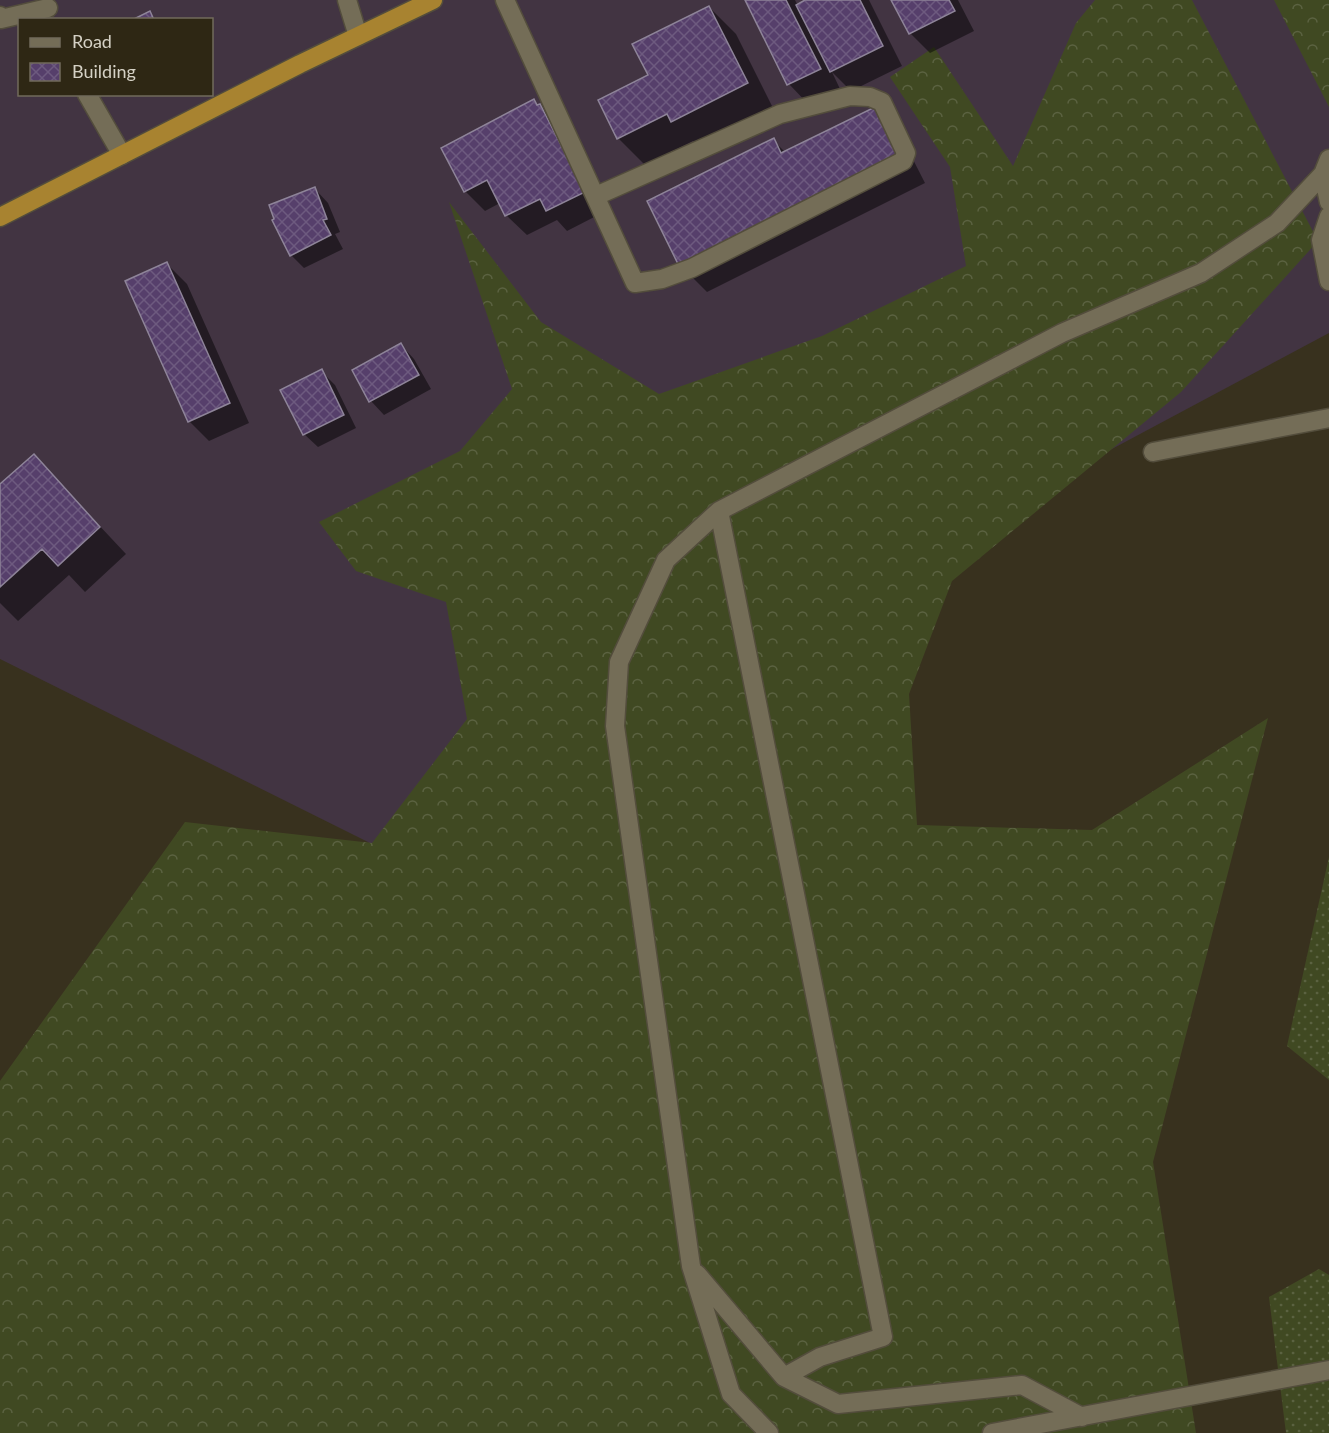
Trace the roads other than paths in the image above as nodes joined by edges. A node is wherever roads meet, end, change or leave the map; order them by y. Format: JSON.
{"nodes":[{"id":1,"x":347,"y":0,"type":"edge"},
{"id":2,"x":433,"y":0,"type":"edge"},
{"id":3,"x":505,"y":0,"type":"edge"},
{"id":4,"x":49,"y":9,"type":"edge"},
{"id":5,"x":0,"y":16,"type":"edge"},
{"id":6,"x":358,"y":36,"type":"junction"},
{"id":7,"x":88,"y":96,"type":"edge"},
{"id":8,"x":122,"y":155,"type":"junction"},
{"id":9,"x":1326,"y":166,"type":"edge"},
{"id":10,"x":596,"y":196,"type":"junction"},
{"id":11,"x":1329,"y":202,"type":"edge"},
{"id":12,"x":1329,"y":216,"type":"edge"},
{"id":13,"x":0,"y":217,"type":"edge"},
{"id":14,"x":1329,"y":281,"type":"edge"},
{"id":15,"x":1329,"y":417,"type":"edge"},
{"id":16,"x":1153,"y":452,"type":"dead end"},
{"id":17,"x":719,"y":511,"type":"junction"},
{"id":18,"x":691,"y":1266,"type":"junction"},
{"id":19,"x":1329,"y":1370,"type":"edge"},
{"id":20,"x":784,"y":1377,"type":"junction"},
{"id":21,"x":1082,"y":1417,"type":"junction"},
{"id":22,"x":769,"y":1433,"type":"edge"},
{"id":23,"x":992,"y":1433,"type":"edge"}],
"edges":[{"from":1,"to":6,"type":"lane"},
{"from":2,"to":6,"type":"highway"},
{"from":3,"to":10,"type":"lane"},
{"from":4,"to":5,"type":"lane"},
{"from":6,"to":8,"type":"highway"},
{"from":7,"to":8,"type":"lane"},
{"from":8,"to":13,"type":"highway"},
{"from":9,"to":11,"type":"lane"},
{"from":9,"to":17,"type":"lane"},
{"from":10,"to":10,"type":"lane"},
{"from":12,"to":14,"type":"lane"},
{"from":15,"to":16,"type":"lane"},
{"from":17,"to":18,"type":"lane"},
{"from":17,"to":20,"type":"lane"},
{"from":18,"to":20,"type":"lane"},
{"from":18,"to":22,"type":"lane"},
{"from":19,"to":21,"type":"lane"},
{"from":20,"to":21,"type":"lane"},
{"from":21,"to":23,"type":"lane"}]}
